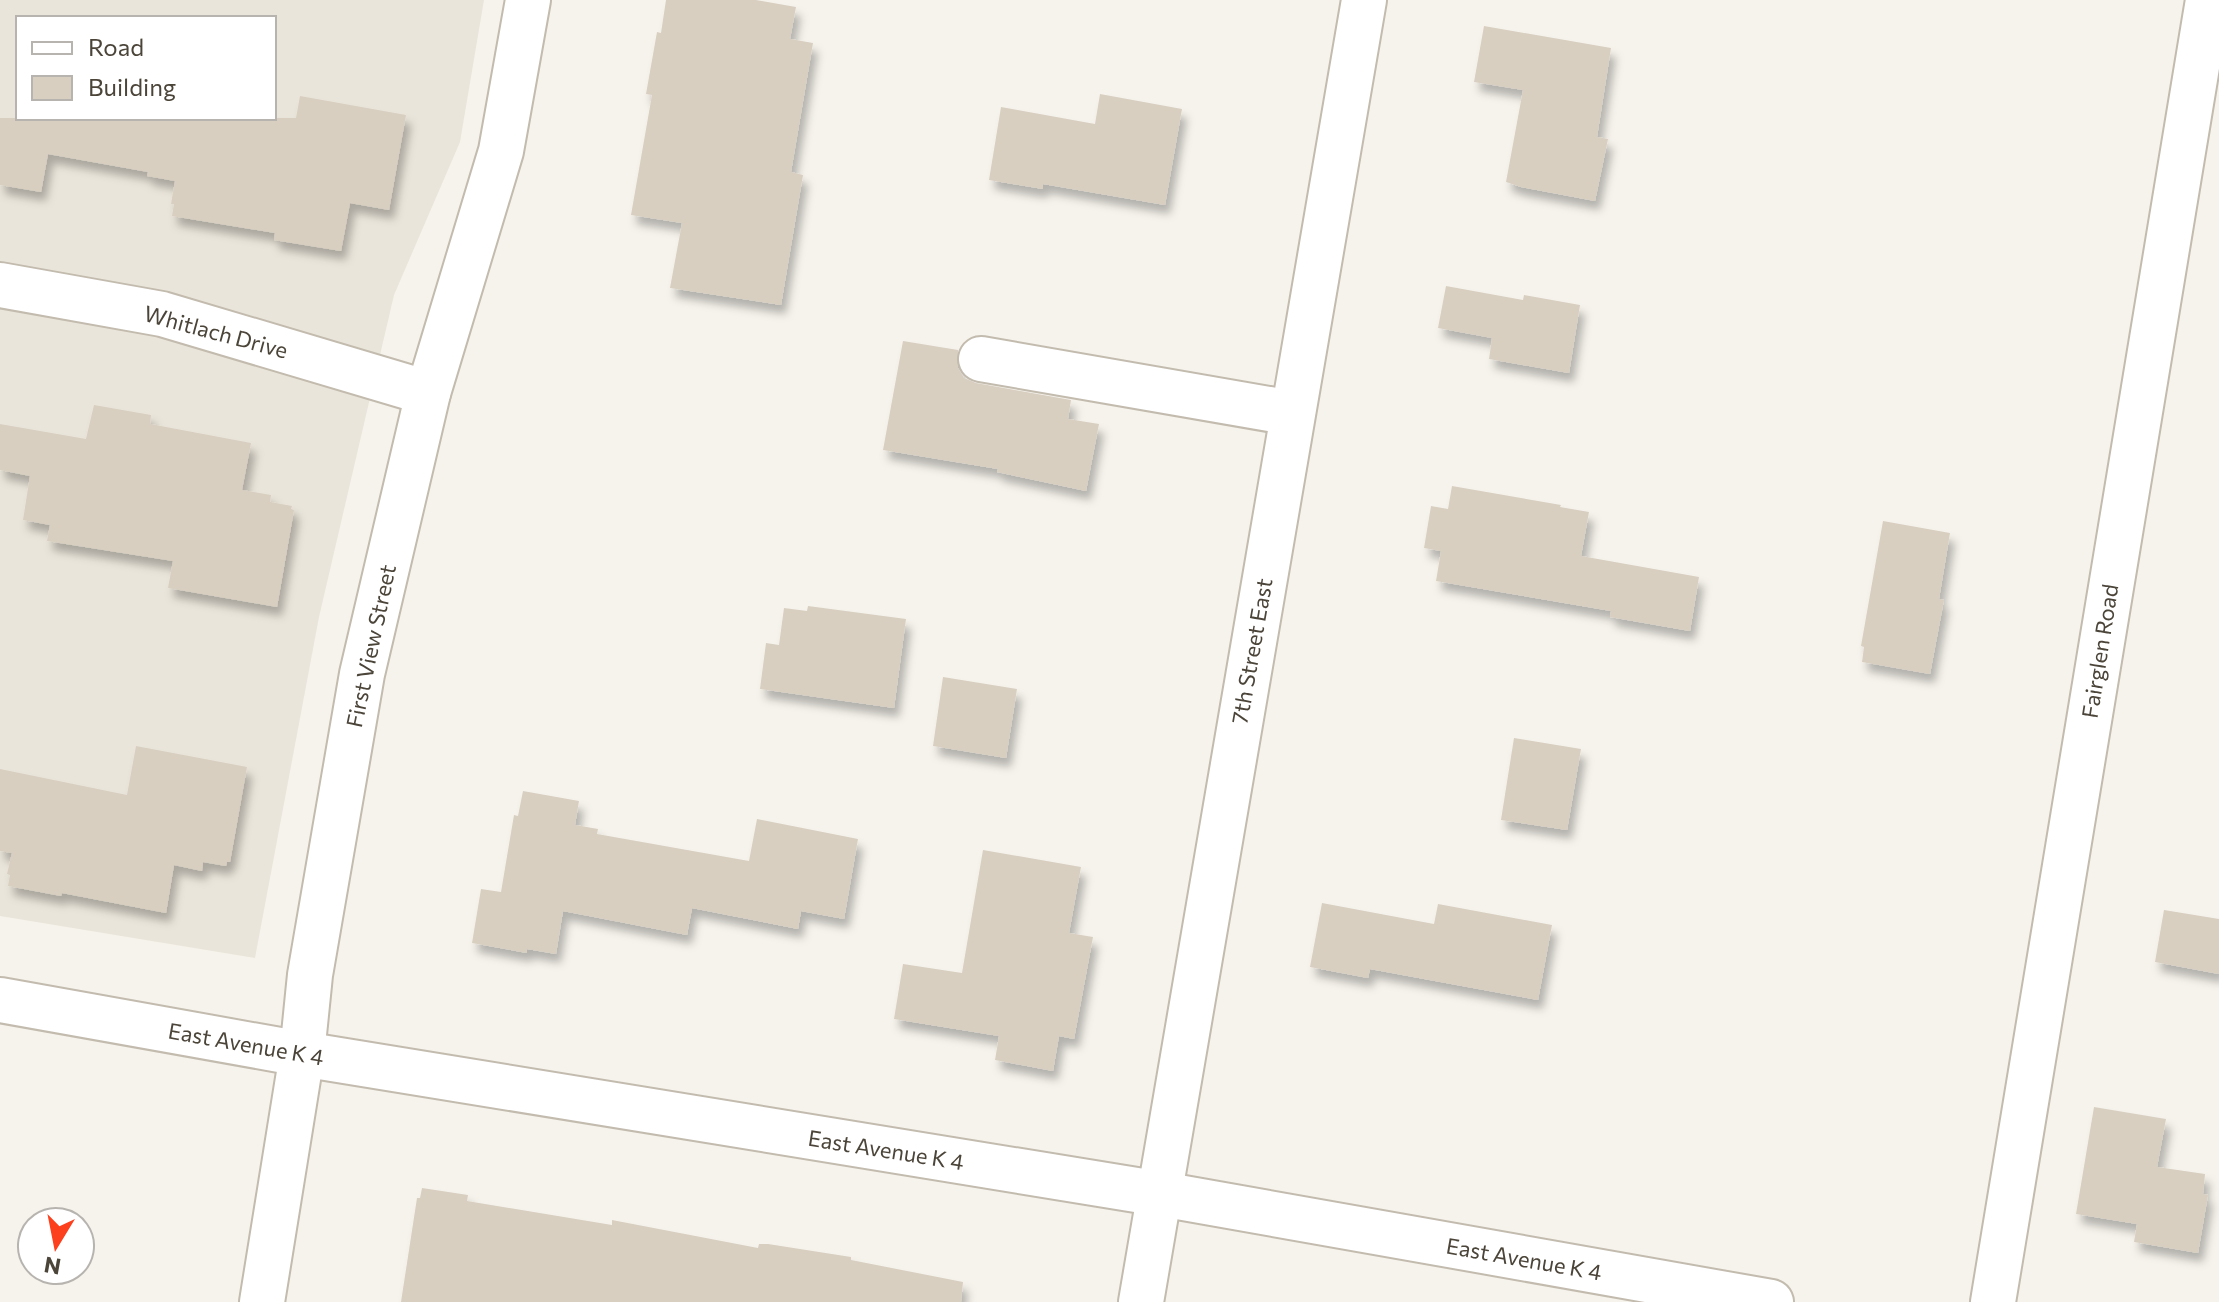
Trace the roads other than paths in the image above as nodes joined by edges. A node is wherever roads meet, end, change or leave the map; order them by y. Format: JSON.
{"nodes":[{"id":1,"x":528,"y":0,"type":"edge"},
{"id":2,"x":1364,"y":0,"type":"edge"},
{"id":3,"x":2208,"y":0,"type":"edge"},
{"id":4,"x":0,"y":285,"type":"edge"},
{"id":5,"x":981,"y":359,"type":"dead end"},
{"id":6,"x":428,"y":393,"type":"junction"},
{"id":7,"x":1292,"y":413,"type":"junction"},
{"id":8,"x":0,"y":1000,"type":"edge"},
{"id":9,"x":302,"y":1054,"type":"junction"},
{"id":10,"x":1161,"y":1194,"type":"junction"},
{"id":11,"x":262,"y":1302,"type":"edge"},
{"id":12,"x":1141,"y":1302,"type":"edge"},
{"id":13,"x":1771,"y":1302,"type":"edge"},
{"id":14,"x":1993,"y":1302,"type":"edge"}],
"edges":[{"from":1,"to":6,"type":"street","name":"First View Street"},
{"from":2,"to":7,"type":"street","name":"7th Street East"},
{"from":3,"to":14,"type":"street","name":"Fairglen Road"},
{"from":4,"to":6,"type":"street","name":"Whitlach Drive"},
{"from":5,"to":7,"type":"street"},
{"from":6,"to":9,"type":"street","name":"First View Street"},
{"from":7,"to":10,"type":"street","name":"7th Street East"},
{"from":8,"to":9,"type":"street","name":"East Avenue K 4"},
{"from":9,"to":10,"type":"street","name":"East Avenue K 4"},
{"from":9,"to":11,"type":"street","name":"First View Street"},
{"from":10,"to":12,"type":"street","name":"7th Street East"},
{"from":10,"to":13,"type":"street","name":"East Avenue K 4"}]}
